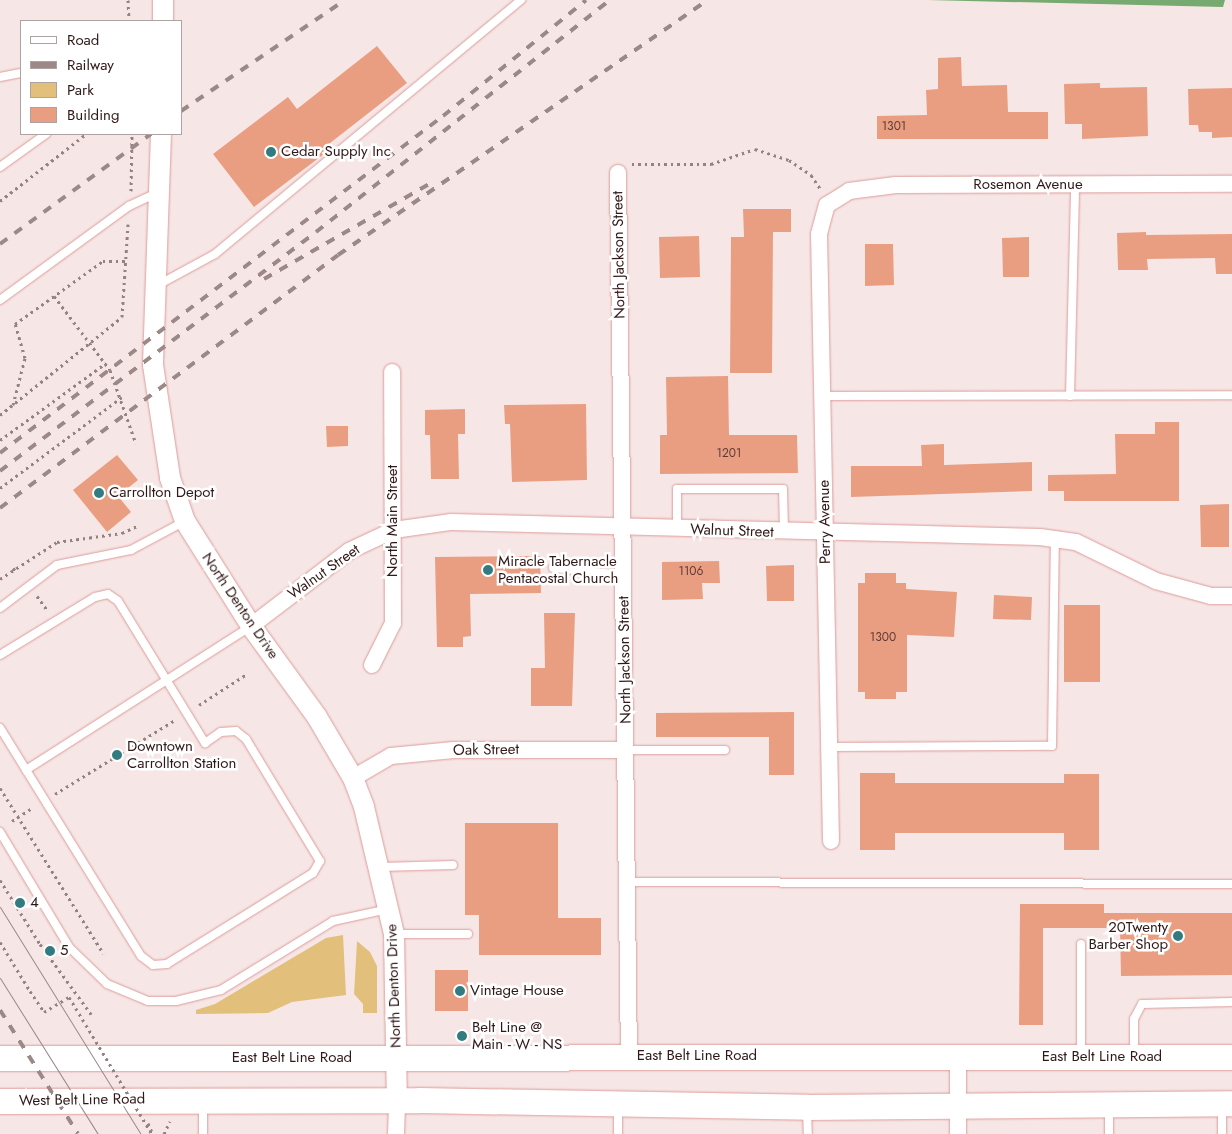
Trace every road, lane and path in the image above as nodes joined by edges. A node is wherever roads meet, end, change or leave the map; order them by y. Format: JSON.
{"nodes":[{"id":1,"x":128,"y":0,"type":"edge"},
{"id":2,"x":162,"y":0,"type":"edge"},
{"id":3,"x":521,"y":0,"type":"edge"},
{"id":4,"x":129,"y":20,"type":"edge"},
{"id":5,"x":163,"y":20,"type":"edge"},
{"id":6,"x":20,"y":73,"type":"edge"},
{"id":7,"x":0,"y":77,"type":"edge"},
{"id":8,"x":45,"y":135,"type":"edge"},
{"id":9,"x":85,"y":135,"type":"edge"},
{"id":10,"x":132,"y":135,"type":"edge"},
{"id":11,"x":161,"y":135,"type":"edge"},
{"id":12,"x":0,"y":167,"type":"edge"},
{"id":13,"x":618,"y":173,"type":"joint"},
{"id":14,"x":1075,"y":184,"type":"junction"},
{"id":15,"x":1232,"y":184,"type":"edge"},
{"id":16,"x":159,"y":191,"type":"junction"},
{"id":17,"x":0,"y":201,"type":"edge"},
{"id":18,"x":829,"y":204,"type":"junction"},
{"id":19,"x":129,"y":206,"type":"junction"},
{"id":20,"x":127,"y":261,"type":"junction"},
{"id":21,"x":156,"y":286,"type":"junction"},
{"id":22,"x":54,"y":296,"type":"junction"},
{"id":23,"x":0,"y":300,"type":"edge"},
{"id":24,"x":90,"y":342,"type":"junction"},
{"id":25,"x":106,"y":363,"type":"junction"},
{"id":26,"x":392,"y":372,"type":"dead end"},
{"id":27,"x":823,"y":396,"type":"junction"},
{"id":28,"x":1070,"y":396,"type":"junction"},
{"id":29,"x":1232,"y":396,"type":"edge"},
{"id":30,"x":122,"y":397,"type":"junction"},
{"id":31,"x":13,"y":406,"type":"junction"},
{"id":32,"x":0,"y":415,"type":"edge"},
{"id":33,"x":0,"y":440,"type":"edge"},
{"id":34,"x":136,"y":444,"type":"dead end"},
{"id":35,"x":0,"y":488,"type":"edge"},
{"id":36,"x":185,"y":521,"type":"junction"},
{"id":37,"x":137,"y":526,"type":"dead end"},
{"id":38,"x":623,"y":527,"type":"junction"},
{"id":39,"x":677,"y":529,"type":"junction"},
{"id":40,"x":394,"y":530,"type":"junction"},
{"id":41,"x":784,"y":533,"type":"junction"},
{"id":42,"x":825,"y":534,"type":"junction"},
{"id":43,"x":1055,"y":539,"type":"junction"},
{"id":44,"x":13,"y":568,"type":"junction"},
{"id":45,"x":554,"y":568,"type":"dead end"},
{"id":46,"x":17,"y":572,"type":"dead end"},
{"id":47,"x":624,"y":575,"type":"junction"},
{"id":48,"x":0,"y":579,"type":"edge"},
{"id":49,"x":36,"y":595,"type":"dead end"},
{"id":50,"x":1232,"y":596,"type":"edge"},
{"id":51,"x":0,"y":608,"type":"edge"},
{"id":52,"x":55,"y":621,"type":"junction"},
{"id":53,"x":251,"y":626,"type":"junction"},
{"id":54,"x":0,"y":655,"type":"edge"},
{"id":55,"x":372,"y":665,"type":"dead end"},
{"id":56,"x":247,"y":674,"type":"dead end"},
{"id":57,"x":168,"y":682,"type":"junction"},
{"id":58,"x":199,"y":706,"type":"dead end"},
{"id":59,"x":177,"y":719,"type":"dead end"},
{"id":60,"x":0,"y":728,"type":"edge"},
{"id":61,"x":829,"y":747,"type":"junction"},
{"id":62,"x":626,"y":750,"type":"junction"},
{"id":63,"x":725,"y":750,"type":"dead end"},
{"id":64,"x":26,"y":770,"type":"junction"},
{"id":65,"x":353,"y":778,"type":"junction"},
{"id":66,"x":0,"y":788,"type":"edge"},
{"id":67,"x":55,"y":795,"type":"dead end"},
{"id":68,"x":32,"y":808,"type":"dead end"},
{"id":69,"x":18,"y":817,"type":"junction"},
{"id":70,"x":12,"y":821,"type":"dead end"},
{"id":71,"x":0,"y":832,"type":"edge"},
{"id":72,"x":831,"y":841,"type":"dead end"},
{"id":73,"x":453,"y":865,"type":"dead end"},
{"id":74,"x":381,"y":867,"type":"junction"},
{"id":75,"x":0,"y":880,"type":"edge"},
{"id":76,"x":628,"y":882,"type":"junction"},
{"id":77,"x":1232,"y":884,"type":"edge"},
{"id":78,"x":390,"y":908,"type":"junction"},
{"id":79,"x":394,"y":934,"type":"junction"},
{"id":80,"x":468,"y":934,"type":"dead end"},
{"id":81,"x":0,"y":942,"type":"edge"},
{"id":82,"x":1081,"y":944,"type":"dead end"},
{"id":83,"x":103,"y":953,"type":"dead end"},
{"id":84,"x":1232,"y":1002,"type":"edge"},
{"id":85,"x":92,"y":1014,"type":"dead end"},
{"id":86,"x":630,"y":1056,"type":"junction"},
{"id":87,"x":1081,"y":1057,"type":"junction"},
{"id":88,"x":1134,"y":1057,"type":"junction"},
{"id":89,"x":1232,"y":1057,"type":"edge"},
{"id":90,"x":0,"y":1058,"type":"edge"},
{"id":91,"x":397,"y":1058,"type":"junction"},
{"id":92,"x":958,"y":1058,"type":"junction"},
{"id":93,"x":203,"y":1100,"type":"junction"},
{"id":94,"x":397,"y":1100,"type":"junction"},
{"id":95,"x":0,"y":1101,"type":"edge"},
{"id":96,"x":1227,"y":1103,"type":"edge"},
{"id":97,"x":1109,"y":1104,"type":"junction"},
{"id":98,"x":618,"y":1105,"type":"junction"},
{"id":99,"x":807,"y":1107,"type":"junction"},
{"id":100,"x":958,"y":1107,"type":"junction"},
{"id":101,"x":167,"y":1108,"type":"junction"},
{"id":102,"x":146,"y":1118,"type":"dead end"},
{"id":103,"x":152,"y":1134,"type":"edge"},
{"id":104,"x":164,"y":1134,"type":"edge"},
{"id":105,"x":203,"y":1134,"type":"edge"},
{"id":106,"x":396,"y":1134,"type":"edge"},
{"id":107,"x":618,"y":1134,"type":"edge"},
{"id":108,"x":808,"y":1134,"type":"edge"},
{"id":109,"x":958,"y":1134,"type":"edge"},
{"id":110,"x":1109,"y":1134,"type":"edge"},
{"id":111,"x":1222,"y":1134,"type":"edge"}],
"edges":[{"from":1,"to":4,"type":"path"},
{"from":2,"to":5,"type":"street"},
{"from":3,"to":21,"type":"lane"},
{"from":6,"to":7,"type":"lane"},
{"from":8,"to":12,"type":"lane"},
{"from":9,"to":17,"type":"path"},
{"from":10,"to":19,"type":"path"},
{"from":11,"to":16,"type":"street","name":"North Denton Drive"},
{"from":13,"to":18,"type":"path"},
{"from":13,"to":38,"type":"street","name":"North Jackson Street"},
{"from":14,"to":15,"type":"street","name":"Rosemon Avenue"},
{"from":14,"to":18,"type":"street","name":"Rosemon Avenue"},
{"from":14,"to":28,"type":"lane"},
{"from":16,"to":19,"type":"lane"},
{"from":16,"to":21,"type":"street","name":"North Denton Drive"},
{"from":18,"to":27,"type":"street","name":"Perry Avenue"},
{"from":19,"to":20,"type":"path"},
{"from":19,"to":23,"type":"lane"},
{"from":20,"to":22,"type":"path"},
{"from":20,"to":24,"type":"path"},
{"from":21,"to":36,"type":"street","name":"North Denton Drive"},
{"from":22,"to":24,"type":"path"},
{"from":22,"to":31,"type":"path"},
{"from":24,"to":25,"type":"path"},
{"from":24,"to":31,"type":"path"},
{"from":25,"to":30,"type":"path"},
{"from":25,"to":33,"type":"path"},
{"from":26,"to":40,"type":"street","name":"North Main Street"},
{"from":27,"to":28,"type":"lane"},
{"from":27,"to":42,"type":"street","name":"Perry Avenue"},
{"from":28,"to":29,"type":"lane"},
{"from":30,"to":34,"type":"path"},
{"from":30,"to":35,"type":"path"},
{"from":31,"to":32,"type":"path"},
{"from":36,"to":51,"type":"lane"},
{"from":36,"to":53,"type":"street","name":"North Denton Drive"},
{"from":37,"to":44,"type":"path"},
{"from":38,"to":39,"type":"street","name":"Walnut Street"},
{"from":38,"to":40,"type":"street","name":"Walnut Street"},
{"from":38,"to":47,"type":"street","name":"North Jackson Street"},
{"from":39,"to":41,"type":"street","name":"Walnut Street"},
{"from":39,"to":41,"type":"lane"},
{"from":40,"to":53,"type":"street","name":"Walnut Street"},
{"from":40,"to":55,"type":"street","name":"North Main Street"},
{"from":41,"to":42,"type":"street","name":"Walnut Street"},
{"from":42,"to":43,"type":"street","name":"Walnut Street"},
{"from":42,"to":61,"type":"street","name":"Perry Avenue"},
{"from":43,"to":50,"type":"street","name":"Walnut Street"},
{"from":43,"to":61,"type":"lane"},
{"from":44,"to":46,"type":"path"},
{"from":44,"to":48,"type":"path"},
{"from":45,"to":47,"type":"lane"},
{"from":47,"to":62,"type":"street","name":"North Jackson Street"},
{"from":49,"to":52,"type":"path"},
{"from":52,"to":54,"type":"lane"},
{"from":52,"to":57,"type":"lane"},
{"from":53,"to":57,"type":"lane"},
{"from":53,"to":65,"type":"street","name":"North Denton Drive"},
{"from":56,"to":58,"type":"path"},
{"from":57,"to":64,"type":"lane"},
{"from":57,"to":64,"type":"lane"},
{"from":59,"to":67,"type":"path"},
{"from":60,"to":64,"type":"lane"},
{"from":61,"to":72,"type":"street","name":"Perry Avenue"},
{"from":62,"to":63,"type":"lane"},
{"from":62,"to":65,"type":"street","name":"Oak Street"},
{"from":62,"to":76,"type":"street","name":"North Jackson Street"},
{"from":65,"to":74,"type":"street","name":"North Denton Drive"},
{"from":66,"to":69,"type":"path"},
{"from":68,"to":69,"type":"path"},
{"from":69,"to":70,"type":"path"},
{"from":69,"to":83,"type":"path"},
{"from":71,"to":78,"type":"lane"},
{"from":73,"to":74,"type":"lane"},
{"from":74,"to":78,"type":"street","name":"North Denton Drive"},
{"from":75,"to":85,"type":"path"},
{"from":76,"to":77,"type":"lane"},
{"from":76,"to":86,"type":"street","name":"North Jackson Street"},
{"from":78,"to":79,"type":"street","name":"North Denton Drive"},
{"from":79,"to":80,"type":"lane"},
{"from":79,"to":91,"type":"street","name":"North Denton Drive"},
{"from":81,"to":103,"type":"path","bridge":true},
{"from":82,"to":87,"type":"lane"},
{"from":84,"to":88,"type":"lane"},
{"from":86,"to":91,"type":"main road","name":"East Belt Line Road"},
{"from":86,"to":92,"type":"main road","name":"East Belt Line Road"},
{"from":87,"to":88,"type":"main road","name":"East Belt Line Road"},
{"from":87,"to":92,"type":"main road","name":"East Belt Line Road"},
{"from":88,"to":89,"type":"main road","name":"East Belt Line Road"},
{"from":90,"to":91,"type":"main road","name":"East Belt Line Road"},
{"from":91,"to":94,"type":"street","name":"North Denton Drive"},
{"from":92,"to":100,"type":"street"},
{"from":93,"to":94,"type":"main road"},
{"from":93,"to":101,"type":"main road"},
{"from":93,"to":105,"type":"lane"},
{"from":94,"to":98,"type":"main road"},
{"from":94,"to":106,"type":"street"},
{"from":95,"to":101,"type":"main road","name":"West Belt Line Road"},
{"from":96,"to":97,"type":"main road"},
{"from":96,"to":111,"type":"lane"},
{"from":97,"to":100,"type":"main road"},
{"from":97,"to":110,"type":"lane"},
{"from":98,"to":99,"type":"main road"},
{"from":98,"to":107,"type":"lane"},
{"from":99,"to":100,"type":"main road"},
{"from":99,"to":108,"type":"lane"},
{"from":100,"to":109,"type":"street"},
{"from":101,"to":104,"type":"path"},
{"from":102,"to":103,"type":"path"}]}
